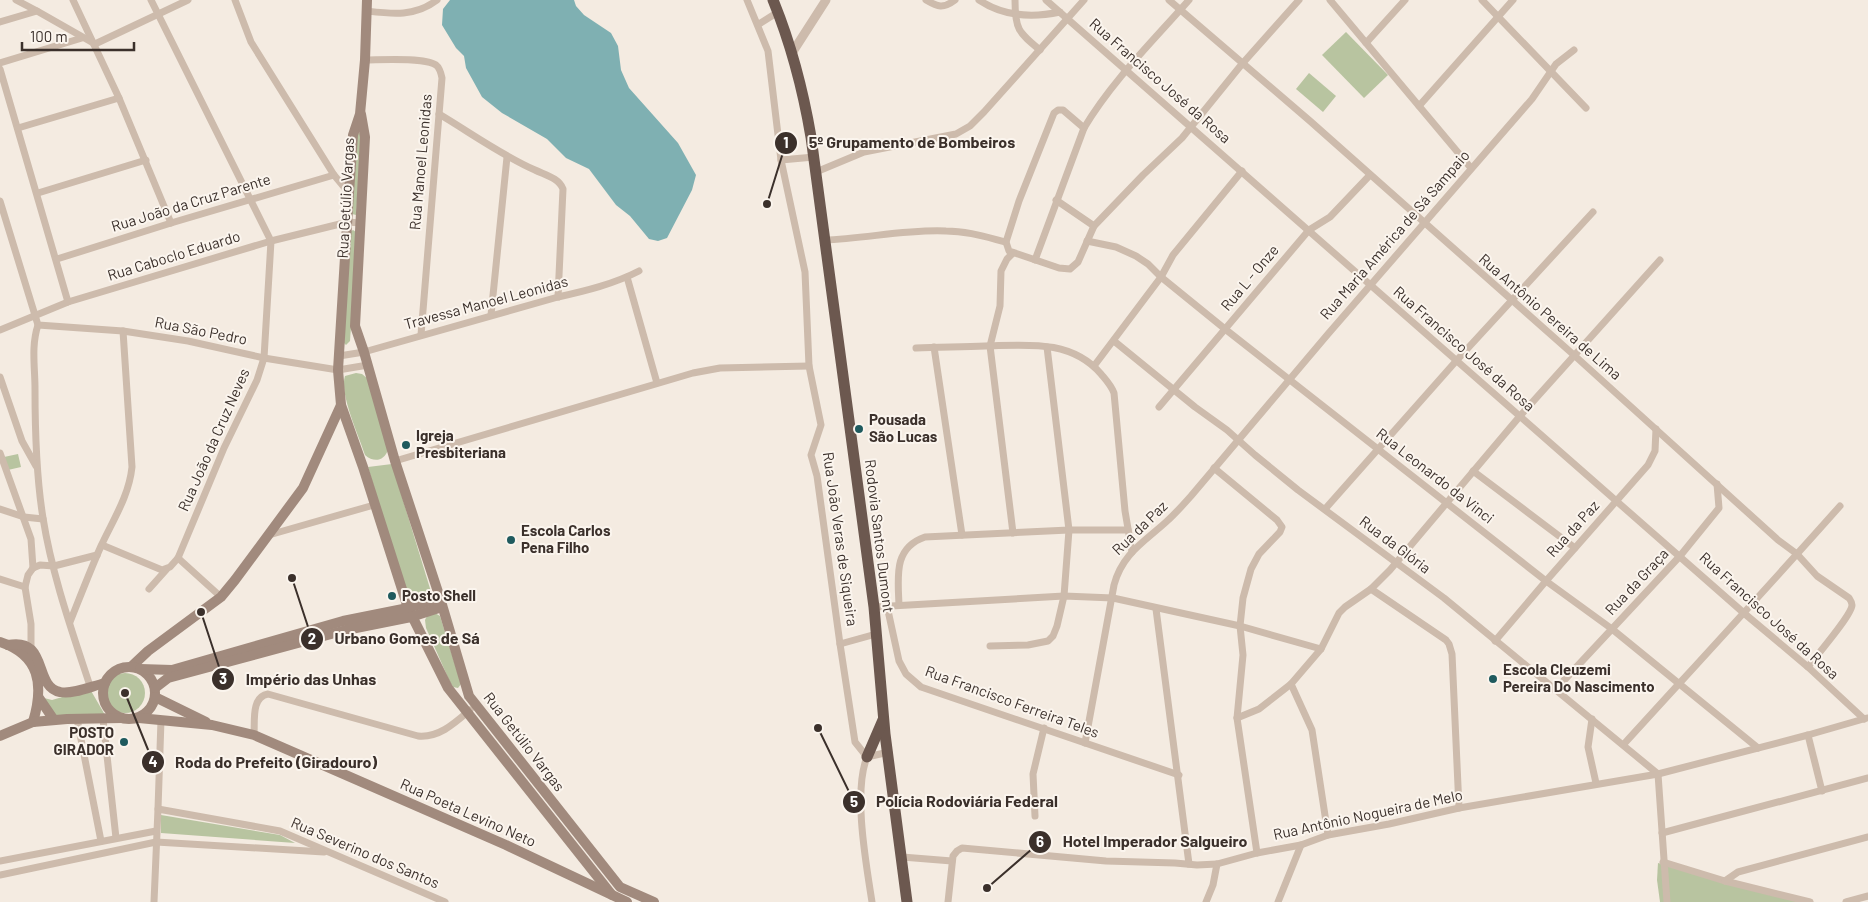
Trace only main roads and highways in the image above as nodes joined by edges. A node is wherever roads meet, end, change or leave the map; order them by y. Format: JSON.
{"nodes":[{"id":1,"x":367,"y":0,"type":"edge"},
{"id":2,"x":773,"y":0,"type":"edge"},
{"id":3,"x":360,"y":114,"type":"junction"},
{"id":4,"x":341,"y":405,"type":"junction"},
{"id":5,"x":441,"y":602,"type":"junction"},
{"id":6,"x":410,"y":612,"type":"junction"},
{"id":7,"x":4,"y":643,"type":"edge"},
{"id":8,"x":231,"y":657,"type":"junction"},
{"id":9,"x":136,"y":668,"type":"junction"},
{"id":10,"x":105,"y":683,"type":"junction"},
{"id":11,"x":155,"y":692,"type":"junction"},
{"id":12,"x":39,"y":698,"type":"junction"},
{"id":13,"x":135,"y":718,"type":"junction"},
{"id":14,"x":884,"y":718,"type":"junction"},
{"id":15,"x":54,"y":720,"type":"junction"},
{"id":16,"x":33,"y":722,"type":"junction"},
{"id":17,"x":212,"y":726,"type":"junction"},
{"id":18,"x":0,"y":736,"type":"edge"},
{"id":19,"x":498,"y":742,"type":"junction"},
{"id":20,"x":867,"y":757,"type":"road end"},
{"id":21,"x":513,"y":760,"type":"junction"},
{"id":22,"x":612,"y":895,"type":"junction"},
{"id":23,"x":647,"y":901,"type":"edge"},
{"id":24,"x":627,"y":902,"type":"edge"},
{"id":25,"x":907,"y":902,"type":"edge"}],
"edges":[{"from":1,"to":3,"type":"main road"},
{"from":2,"to":14,"type":"highway","name":"Rodovia Santos Dumont"},
{"from":3,"to":4,"type":"main road","name":"Rua Getúlio Vargas"},
{"from":3,"to":5,"type":"main road","name":"Rua Getúlio Vargas"},
{"from":4,"to":6,"type":"main road","name":"Rua Getúlio Vargas"},
{"from":4,"to":9,"type":"main road"},
{"from":5,"to":6,"type":"main road"},
{"from":5,"to":19,"type":"main road","name":"Rua Getúlio Vargas"},
{"from":6,"to":8,"type":"main road"},
{"from":6,"to":19,"type":"main road","name":"Rua Getúlio Vargas"},
{"from":7,"to":10,"type":"main road"},
{"from":7,"to":12,"type":"main road"},
{"from":8,"to":9,"type":"main road"},
{"from":8,"to":11,"type":"main road"},
{"from":9,"to":10,"type":"main road"},
{"from":9,"to":11,"type":"main road"},
{"from":10,"to":13,"type":"main road"},
{"from":11,"to":13,"type":"main road"},
{"from":11,"to":17,"type":"main road","name":"Rua Poeta Levino Neto"},
{"from":12,"to":15,"type":"main road"},
{"from":12,"to":16,"type":"main road"},
{"from":13,"to":15,"type":"main road","name":"Rua Poeta Levino Neto"},
{"from":13,"to":17,"type":"main road","name":"Rua Poeta Levino Neto"},
{"from":14,"to":20,"type":"highway"},
{"from":14,"to":25,"type":"highway","name":"Rodovia Santos Dumont"},
{"from":15,"to":16,"type":"main road","name":"Rua Poeta Levino Neto"},
{"from":16,"to":18,"type":"main road","name":"Rua Poeta Levino Neto"},
{"from":17,"to":22,"type":"main road","name":"Rua Poeta Levino Neto"},
{"from":19,"to":21,"type":"main road","name":"Rua Getúlio Vargas"},
{"from":21,"to":22,"type":"main road","name":"Rua Getúlio Vargas"},
{"from":21,"to":23,"type":"main road","name":"Rua Getúlio Vargas"},
{"from":22,"to":24,"type":"main road","name":"Rua Poeta Levino Neto"}]}
